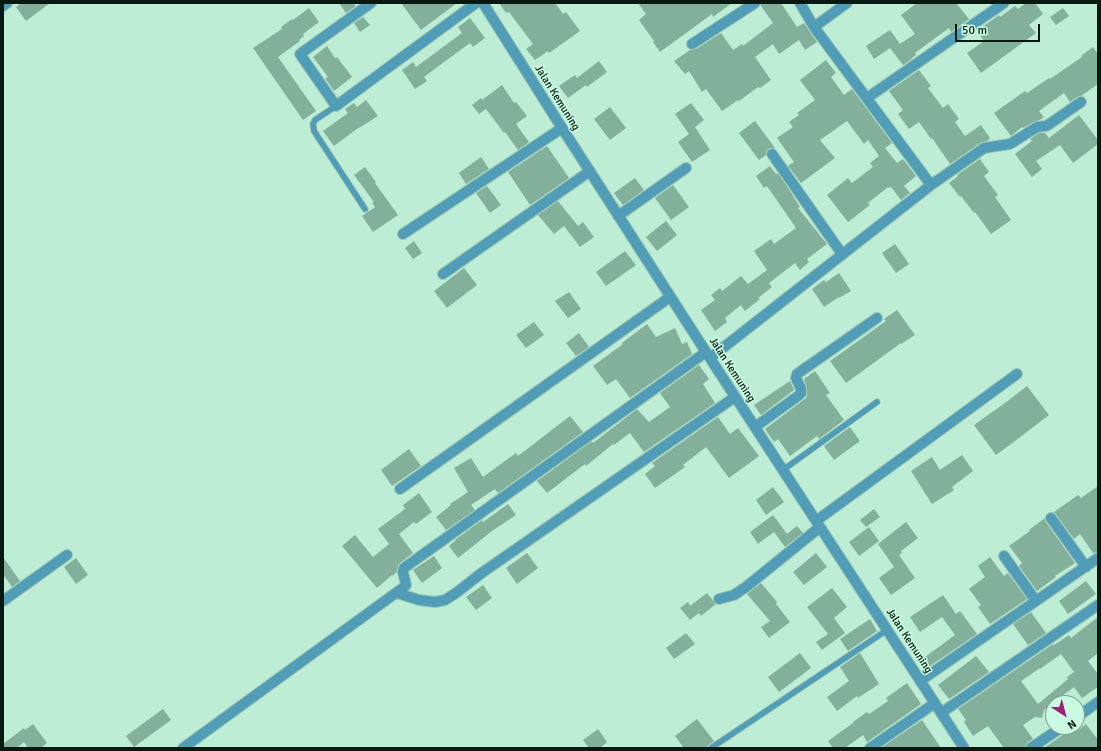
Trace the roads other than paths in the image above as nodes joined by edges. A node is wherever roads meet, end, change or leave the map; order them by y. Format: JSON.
{"nodes":[{"id":1,"x":7,"y":3,"type":"edge"},
{"id":2,"x":371,"y":3,"type":"edge"},
{"id":3,"x":476,"y":3,"type":"edge"},
{"id":4,"x":483,"y":3,"type":"edge"},
{"id":5,"x":755,"y":3,"type":"edge"},
{"id":6,"x":800,"y":3,"type":"edge"},
{"id":7,"x":847,"y":3,"type":"edge"},
{"id":8,"x":1004,"y":3,"type":"edge"},
{"id":9,"x":3,"y":6,"type":"edge"},
{"id":10,"x":814,"y":27,"type":"junction"},
{"id":11,"x":692,"y":44,"type":"dead end"},
{"id":12,"x":867,"y":98,"type":"junction"},
{"id":13,"x":1081,"y":102,"type":"dead end"},
{"id":14,"x":336,"y":106,"type":"junction"},
{"id":15,"x":562,"y":128,"type":"junction"},
{"id":16,"x":772,"y":154,"type":"dead end"},
{"id":17,"x":686,"y":168,"type":"dead end"},
{"id":18,"x":590,"y":172,"type":"junction"},
{"id":19,"x":931,"y":184,"type":"junction"},
{"id":20,"x":365,"y":208,"type":"dead end"},
{"id":21,"x":618,"y":216,"type":"junction"},
{"id":22,"x":403,"y":234,"type":"dead end"},
{"id":23,"x":842,"y":254,"type":"junction"},
{"id":24,"x":443,"y":274,"type":"dead end"},
{"id":25,"x":670,"y":297,"type":"junction"},
{"id":26,"x":877,"y":318,"type":"dead end"},
{"id":27,"x":708,"y":355,"type":"junction"},
{"id":28,"x":1017,"y":374,"type":"dead end"},
{"id":29,"x":735,"y":397,"type":"junction"},
{"id":30,"x":877,"y":402,"type":"dead end"},
{"id":31,"x":755,"y":427,"type":"junction"},
{"id":32,"x":783,"y":470,"type":"junction"},
{"id":33,"x":400,"y":489,"type":"dead end"},
{"id":34,"x":1051,"y":518,"type":"dead end"},
{"id":35,"x":818,"y":524,"type":"junction"},
{"id":36,"x":67,"y":555,"type":"dead end"},
{"id":37,"x":1004,"y":556,"type":"dead end"},
{"id":38,"x":1098,"y":558,"type":"edge"},
{"id":39,"x":1086,"y":567,"type":"junction"},
{"id":40,"x":397,"y":593,"type":"junction"},
{"id":41,"x":719,"y":599,"type":"dead end"},
{"id":42,"x":3,"y":601,"type":"edge"},
{"id":43,"x":1036,"y":601,"type":"junction"},
{"id":44,"x":1098,"y":605,"type":"edge"},
{"id":45,"x":887,"y":630,"type":"junction"},
{"id":46,"x":920,"y":681,"type":"junction"},
{"id":47,"x":1098,"y":702,"type":"edge"},
{"id":48,"x":935,"y":703,"type":"junction"},
{"id":49,"x":1085,"y":711,"type":"edge"},
{"id":50,"x":941,"y":713,"type":"junction"},
{"id":51,"x":1050,"y":735,"type":"edge"},
{"id":52,"x":183,"y":748,"type":"edge"},
{"id":53,"x":711,"y":748,"type":"edge"},
{"id":54,"x":870,"y":748,"type":"edge"},
{"id":55,"x":964,"y":748,"type":"edge"},
{"id":56,"x":1031,"y":748,"type":"edge"}],
"edges":[{"from":1,"to":9,"type":"street"},
{"from":2,"to":14,"type":"street"},
{"from":3,"to":14,"type":"street"},
{"from":4,"to":15,"type":"street","name":"Jalan Kemuning"},
{"from":5,"to":11,"type":"street"},
{"from":6,"to":10,"type":"street"},
{"from":7,"to":10,"type":"street"},
{"from":8,"to":12,"type":"street"},
{"from":10,"to":12,"type":"street"},
{"from":12,"to":19,"type":"street"},
{"from":13,"to":19,"type":"street"},
{"from":14,"to":20,"type":"lane"},
{"from":15,"to":18,"type":"street","name":"Jalan Kemuning"},
{"from":15,"to":22,"type":"street"},
{"from":16,"to":23,"type":"street"},
{"from":17,"to":21,"type":"street"},
{"from":18,"to":21,"type":"street","name":"Jalan Kemuning"},
{"from":18,"to":24,"type":"street"},
{"from":19,"to":23,"type":"street"},
{"from":21,"to":25,"type":"street","name":"Jalan Kemuning"},
{"from":23,"to":27,"type":"street"},
{"from":25,"to":27,"type":"street","name":"Jalan Kemuning"},
{"from":25,"to":33,"type":"street"},
{"from":26,"to":31,"type":"street"},
{"from":27,"to":29,"type":"street","name":"Jalan Kemuning"},
{"from":27,"to":40,"type":"street"},
{"from":28,"to":35,"type":"street"},
{"from":29,"to":31,"type":"street","name":"Jalan Kemuning"},
{"from":29,"to":40,"type":"street"},
{"from":30,"to":32,"type":"lane"},
{"from":31,"to":32,"type":"street","name":"Jalan Kemuning"},
{"from":32,"to":35,"type":"street","name":"Jalan Kemuning"},
{"from":34,"to":39,"type":"street"},
{"from":35,"to":41,"type":"street"},
{"from":35,"to":45,"type":"street","name":"Jalan Kemuning"},
{"from":36,"to":42,"type":"street"},
{"from":37,"to":43,"type":"street"},
{"from":38,"to":39,"type":"street"},
{"from":39,"to":43,"type":"street"},
{"from":40,"to":52,"type":"street"},
{"from":43,"to":46,"type":"street"},
{"from":44,"to":50,"type":"street"},
{"from":45,"to":46,"type":"street","name":"Jalan Kemuning"},
{"from":45,"to":53,"type":"lane"},
{"from":46,"to":48,"type":"street","name":"Jalan Kemuning"},
{"from":47,"to":49,"type":"street"},
{"from":48,"to":50,"type":"street","name":"Jalan Kemuning"},
{"from":48,"to":54,"type":"street"},
{"from":50,"to":55,"type":"street","name":"Jalan Kemuning"},
{"from":51,"to":56,"type":"street"}]}
